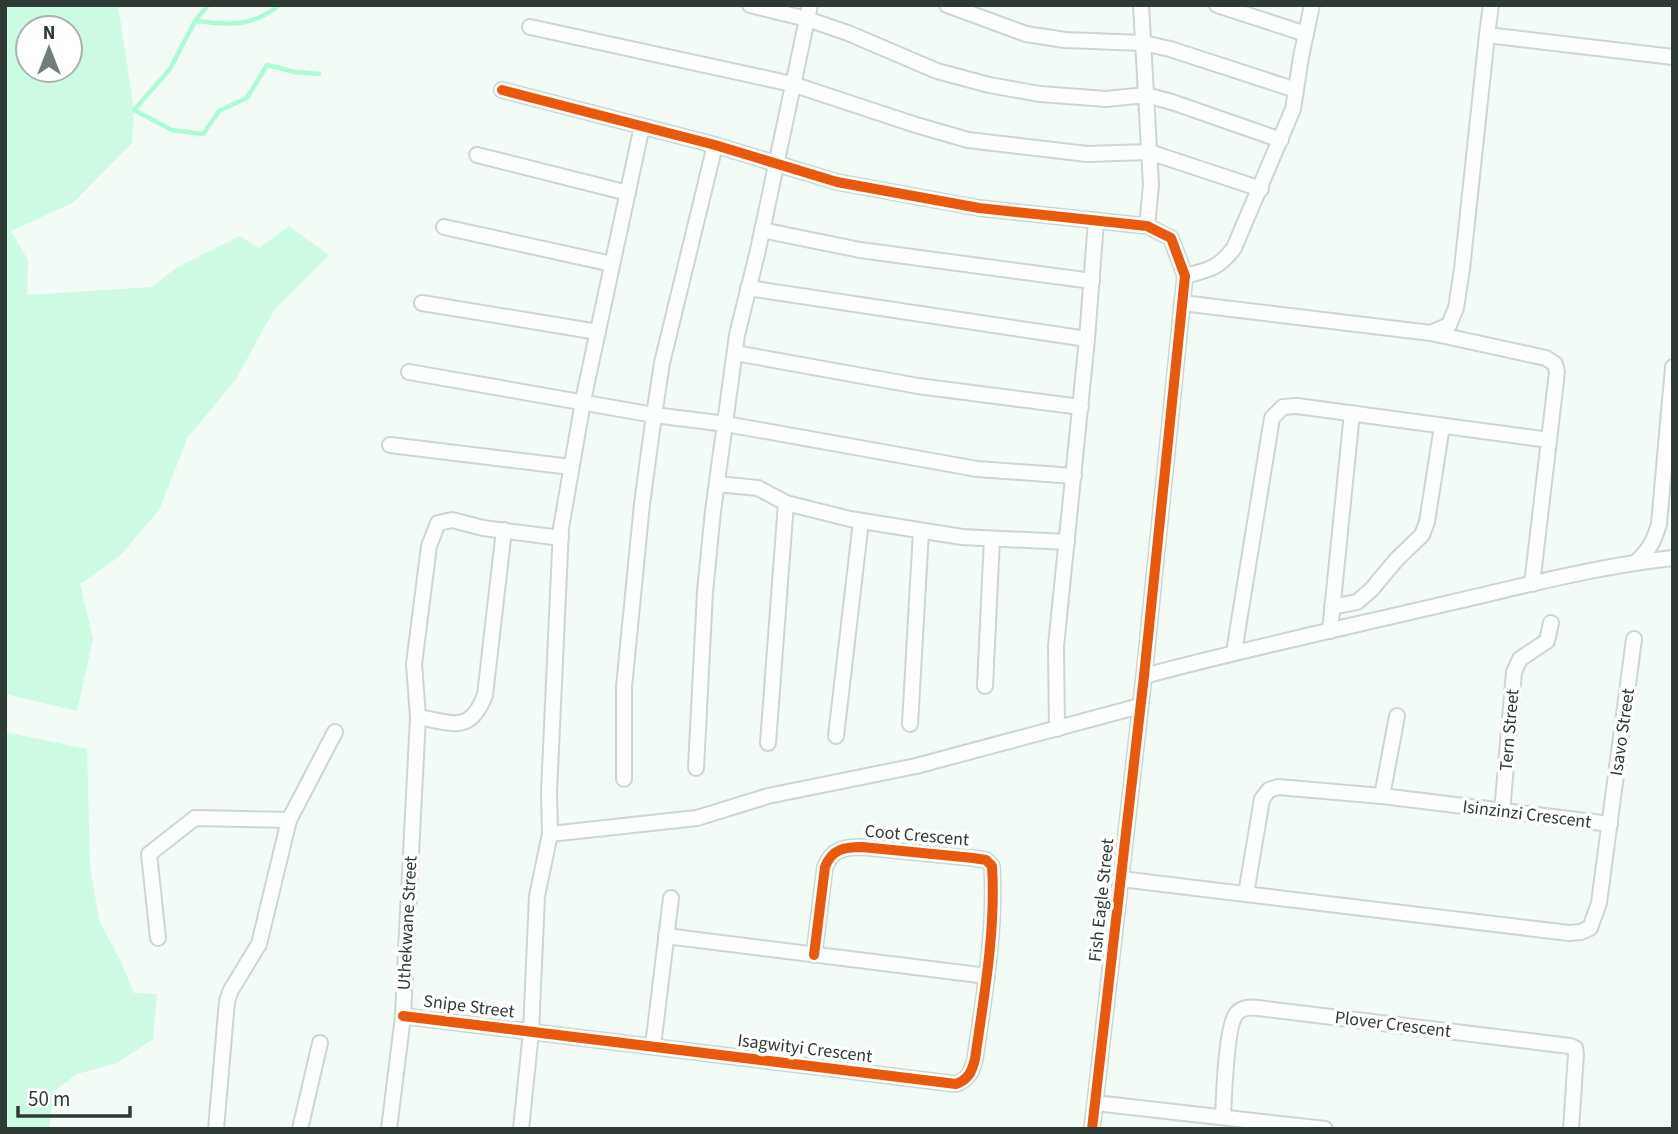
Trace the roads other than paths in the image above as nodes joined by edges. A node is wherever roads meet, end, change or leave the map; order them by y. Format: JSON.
{"nodes":[{"id":1,"x":750,"y":5,"type":"edge"},
{"id":2,"x":947,"y":5,"type":"edge"},
{"id":3,"x":1141,"y":5,"type":"edge"},
{"id":4,"x":1217,"y":5,"type":"edge"},
{"id":5,"x":1312,"y":5,"type":"edge"},
{"id":6,"x":1491,"y":5,"type":"edge"},
{"id":7,"x":808,"y":12,"type":"edge"},
{"id":8,"x":530,"y":27,"type":"dead end"},
{"id":9,"x":1306,"y":34,"type":"junction"},
{"id":10,"x":1487,"y":35,"type":"junction"},
{"id":11,"x":1143,"y":43,"type":"junction"},
{"id":12,"x":1673,"y":57,"type":"edge"},
{"id":13,"x":792,"y":84,"type":"junction"},
{"id":14,"x":502,"y":90,"type":"dead end"},
{"id":15,"x":1296,"y":90,"type":"junction"},
{"id":16,"x":1146,"y":95,"type":"junction"},
{"id":17,"x":642,"y":127,"type":"junction"},
{"id":18,"x":1281,"y":140,"type":"junction"},
{"id":19,"x":715,"y":145,"type":"junction"},
{"id":20,"x":1149,"y":152,"type":"junction"},
{"id":21,"x":478,"y":155,"type":"dead end"},
{"id":22,"x":775,"y":163,"type":"junction"},
{"id":23,"x":1261,"y":189,"type":"junction"},
{"id":24,"x":628,"y":192,"type":"junction"},
{"id":25,"x":1096,"y":221,"type":"junction"},
{"id":26,"x":1147,"y":226,"type":"junction"},
{"id":27,"x":444,"y":227,"type":"dead end"},
{"id":28,"x":762,"y":230,"type":"junction"},
{"id":29,"x":612,"y":264,"type":"junction"},
{"id":30,"x":1185,"y":276,"type":"junction"},
{"id":31,"x":1092,"y":281,"type":"junction"},
{"id":32,"x":748,"y":288,"type":"junction"},
{"id":33,"x":422,"y":303,"type":"dead end"},
{"id":34,"x":1182,"y":303,"type":"junction"},
{"id":35,"x":598,"y":332,"type":"junction"},
{"id":36,"x":1431,"y":332,"type":"junction"},
{"id":37,"x":1087,"y":339,"type":"junction"},
{"id":38,"x":735,"y":353,"type":"junction"},
{"id":39,"x":1673,"y":367,"type":"edge"},
{"id":40,"x":410,"y":372,"type":"dead end"},
{"id":41,"x":582,"y":403,"type":"junction"},
{"id":42,"x":1080,"y":407,"type":"junction"},
{"id":43,"x":1352,"y":413,"type":"junction"},
{"id":44,"x":654,"y":415,"type":"junction"},
{"id":45,"x":726,"y":424,"type":"junction"},
{"id":46,"x":1442,"y":426,"type":"junction"},
{"id":47,"x":1549,"y":440,"type":"junction"},
{"id":48,"x":390,"y":445,"type":"dead end"},
{"id":49,"x":571,"y":467,"type":"junction"},
{"id":50,"x":1074,"y":476,"type":"junction"},
{"id":51,"x":717,"y":484,"type":"junction"},
{"id":52,"x":786,"y":503,"type":"junction"},
{"id":53,"x":861,"y":521,"type":"junction"},
{"id":54,"x":504,"y":530,"type":"junction"},
{"id":55,"x":921,"y":531,"type":"junction"},
{"id":56,"x":561,"y":538,"type":"junction"},
{"id":57,"x":992,"y":539,"type":"junction"},
{"id":58,"x":1067,"y":542,"type":"junction"},
{"id":59,"x":1673,"y":558,"type":"edge"},
{"id":60,"x":1636,"y":562,"type":"junction"},
{"id":61,"x":1532,"y":584,"type":"junction"},
{"id":62,"x":1332,"y":607,"type":"junction"},
{"id":63,"x":1551,"y":623,"type":"dead end"},
{"id":64,"x":1330,"y":631,"type":"junction"},
{"id":65,"x":1634,"y":639,"type":"dead end"},
{"id":66,"x":1234,"y":652,"type":"junction"},
{"id":67,"x":1144,"y":676,"type":"junction"},
{"id":68,"x":985,"y":686,"type":"dead end"},
{"id":69,"x":1140,"y":706,"type":"junction"},
{"id":70,"x":1397,"y":716,"type":"dead end"},
{"id":71,"x":418,"y":717,"type":"junction"},
{"id":72,"x":911,"y":724,"type":"dead end"},
{"id":73,"x":1057,"y":729,"type":"junction"},
{"id":74,"x":335,"y":732,"type":"dead end"},
{"id":75,"x":836,"y":736,"type":"dead end"},
{"id":76,"x":768,"y":743,"type":"dead end"},
{"id":77,"x":696,"y":768,"type":"dead end"},
{"id":78,"x":624,"y":779,"type":"dead end"},
{"id":79,"x":1382,"y":796,"type":"junction"},
{"id":80,"x":1502,"y":812,"type":"junction"},
{"id":81,"x":289,"y":820,"type":"junction"},
{"id":82,"x":1610,"y":824,"type":"junction"},
{"id":83,"x":550,"y":834,"type":"junction"},
{"id":84,"x":1121,"y":879,"type":"junction"},
{"id":85,"x":1246,"y":894,"type":"junction"},
{"id":86,"x":671,"y":898,"type":"dead end"},
{"id":87,"x":666,"y":936,"type":"junction"},
{"id":88,"x":158,"y":938,"type":"dead end"},
{"id":89,"x":814,"y":955,"type":"junction"},
{"id":90,"x":987,"y":976,"type":"junction"},
{"id":91,"x":402,"y":1016,"type":"junction"},
{"id":92,"x":531,"y":1032,"type":"junction"},
{"id":93,"x":320,"y":1043,"type":"dead end"},
{"id":94,"x":653,"y":1046,"type":"junction"},
{"id":95,"x":1095,"y":1103,"type":"junction"},
{"id":96,"x":1223,"y":1116,"type":"junction"},
{"id":97,"x":216,"y":1129,"type":"edge"},
{"id":98,"x":300,"y":1129,"type":"edge"},
{"id":99,"x":389,"y":1129,"type":"edge"},
{"id":100,"x":521,"y":1129,"type":"edge"},
{"id":101,"x":1092,"y":1129,"type":"edge"},
{"id":102,"x":1325,"y":1129,"type":"edge"},
{"id":103,"x":1571,"y":1129,"type":"edge"}],
"edges":[{"from":1,"to":7,"type":"street"},
{"from":2,"to":11,"type":"street"},
{"from":3,"to":11,"type":"street"},
{"from":4,"to":9,"type":"street"},
{"from":5,"to":9,"type":"street"},
{"from":6,"to":10,"type":"street"},
{"from":7,"to":13,"type":"street"},
{"from":7,"to":16,"type":"street"},
{"from":8,"to":13,"type":"street"},
{"from":9,"to":15,"type":"street"},
{"from":10,"to":12,"type":"street"},
{"from":10,"to":36,"type":"street"},
{"from":11,"to":15,"type":"street"},
{"from":11,"to":16,"type":"street"},
{"from":13,"to":20,"type":"street"},
{"from":13,"to":22,"type":"street"},
{"from":14,"to":17,"type":"street"},
{"from":15,"to":18,"type":"street"},
{"from":16,"to":18,"type":"street"},
{"from":16,"to":20,"type":"street"},
{"from":17,"to":19,"type":"street"},
{"from":17,"to":24,"type":"street"},
{"from":18,"to":23,"type":"street"},
{"from":19,"to":22,"type":"street"},
{"from":19,"to":44,"type":"street"},
{"from":20,"to":23,"type":"street"},
{"from":20,"to":26,"type":"street"},
{"from":21,"to":24,"type":"street"},
{"from":22,"to":25,"type":"street"},
{"from":22,"to":28,"type":"street"},
{"from":23,"to":30,"type":"street"},
{"from":24,"to":29,"type":"street"},
{"from":25,"to":26,"type":"street"},
{"from":25,"to":31,"type":"street"},
{"from":26,"to":30,"type":"street"},
{"from":27,"to":29,"type":"street"},
{"from":28,"to":31,"type":"street"},
{"from":28,"to":32,"type":"street"},
{"from":29,"to":35,"type":"street"},
{"from":30,"to":34,"type":"street","name":"Fish Eagle Street"},
{"from":31,"to":37,"type":"street"},
{"from":32,"to":37,"type":"street"},
{"from":32,"to":38,"type":"street"},
{"from":33,"to":35,"type":"street"},
{"from":34,"to":36,"type":"street"},
{"from":34,"to":67,"type":"street","name":"Fish Eagle Street"},
{"from":35,"to":41,"type":"street"},
{"from":36,"to":47,"type":"street"},
{"from":37,"to":42,"type":"street"},
{"from":38,"to":42,"type":"street"},
{"from":38,"to":45,"type":"street"},
{"from":39,"to":60,"type":"street"},
{"from":40,"to":41,"type":"street"},
{"from":41,"to":44,"type":"street"},
{"from":41,"to":49,"type":"street"},
{"from":42,"to":50,"type":"street"},
{"from":43,"to":46,"type":"street"},
{"from":43,"to":62,"type":"street"},
{"from":43,"to":66,"type":"street"},
{"from":44,"to":45,"type":"street"},
{"from":44,"to":78,"type":"street"},
{"from":45,"to":50,"type":"street"},
{"from":45,"to":51,"type":"street"},
{"from":46,"to":47,"type":"street"},
{"from":46,"to":62,"type":"street"},
{"from":47,"to":61,"type":"street"},
{"from":48,"to":49,"type":"street"},
{"from":49,"to":56,"type":"street"},
{"from":50,"to":58,"type":"street"},
{"from":51,"to":52,"type":"street"},
{"from":51,"to":77,"type":"street"},
{"from":52,"to":53,"type":"street"},
{"from":52,"to":76,"type":"street"},
{"from":53,"to":55,"type":"street"},
{"from":53,"to":75,"type":"street"},
{"from":54,"to":56,"type":"street"},
{"from":54,"to":71,"type":"street"},
{"from":54,"to":71,"type":"street","name":"Uthekwane Street"},
{"from":55,"to":57,"type":"street"},
{"from":55,"to":72,"type":"street"},
{"from":56,"to":83,"type":"street"},
{"from":57,"to":58,"type":"street"},
{"from":57,"to":68,"type":"street"},
{"from":58,"to":73,"type":"street"},
{"from":59,"to":60,"type":"street"},
{"from":60,"to":61,"type":"street"},
{"from":61,"to":64,"type":"street"},
{"from":62,"to":64,"type":"street"},
{"from":63,"to":80,"type":"street","name":"Tern Street"},
{"from":64,"to":66,"type":"street"},
{"from":65,"to":82,"type":"street","name":"Isavo Street"},
{"from":66,"to":67,"type":"street"},
{"from":67,"to":69,"type":"street","name":"Fish Eagle Street"},
{"from":69,"to":73,"type":"street"},
{"from":69,"to":84,"type":"street","name":"Fish Eagle Street"},
{"from":70,"to":79,"type":"street"},
{"from":71,"to":91,"type":"street","name":"Uthekwane Street"},
{"from":73,"to":83,"type":"street"},
{"from":74,"to":81,"type":"street"},
{"from":79,"to":80,"type":"street","name":"Isinzinzi Crescent"},
{"from":79,"to":85,"type":"street","name":"Isinzinzi Crescent"},
{"from":80,"to":82,"type":"street","name":"Isinzinzi Crescent"},
{"from":81,"to":88,"type":"street"},
{"from":81,"to":97,"type":"street"},
{"from":82,"to":85,"type":"street","name":"Isinzinzi Crescent"},
{"from":83,"to":92,"type":"street"},
{"from":84,"to":85,"type":"street","name":"Isinzinzi Crescent"},
{"from":84,"to":95,"type":"street","name":"Fish Eagle Street"},
{"from":86,"to":87,"type":"street"},
{"from":87,"to":89,"type":"street"},
{"from":87,"to":94,"type":"street"},
{"from":89,"to":90,"type":"street"},
{"from":89,"to":90,"type":"street","name":"Coot Crescent"},
{"from":90,"to":94,"type":"street","name":"Isagwityi Crescent"},
{"from":91,"to":92,"type":"street","name":"Snipe Street"},
{"from":91,"to":99,"type":"street","name":"Uthekwane Street"},
{"from":92,"to":94,"type":"street","name":"Isagwityi Crescent"},
{"from":92,"to":100,"type":"street"},
{"from":93,"to":98,"type":"street"},
{"from":95,"to":96,"type":"street"},
{"from":95,"to":101,"type":"street","name":"Fish Eagle Street"},
{"from":96,"to":102,"type":"street"},
{"from":96,"to":103,"type":"street","name":"Plover Crescent"}]}
